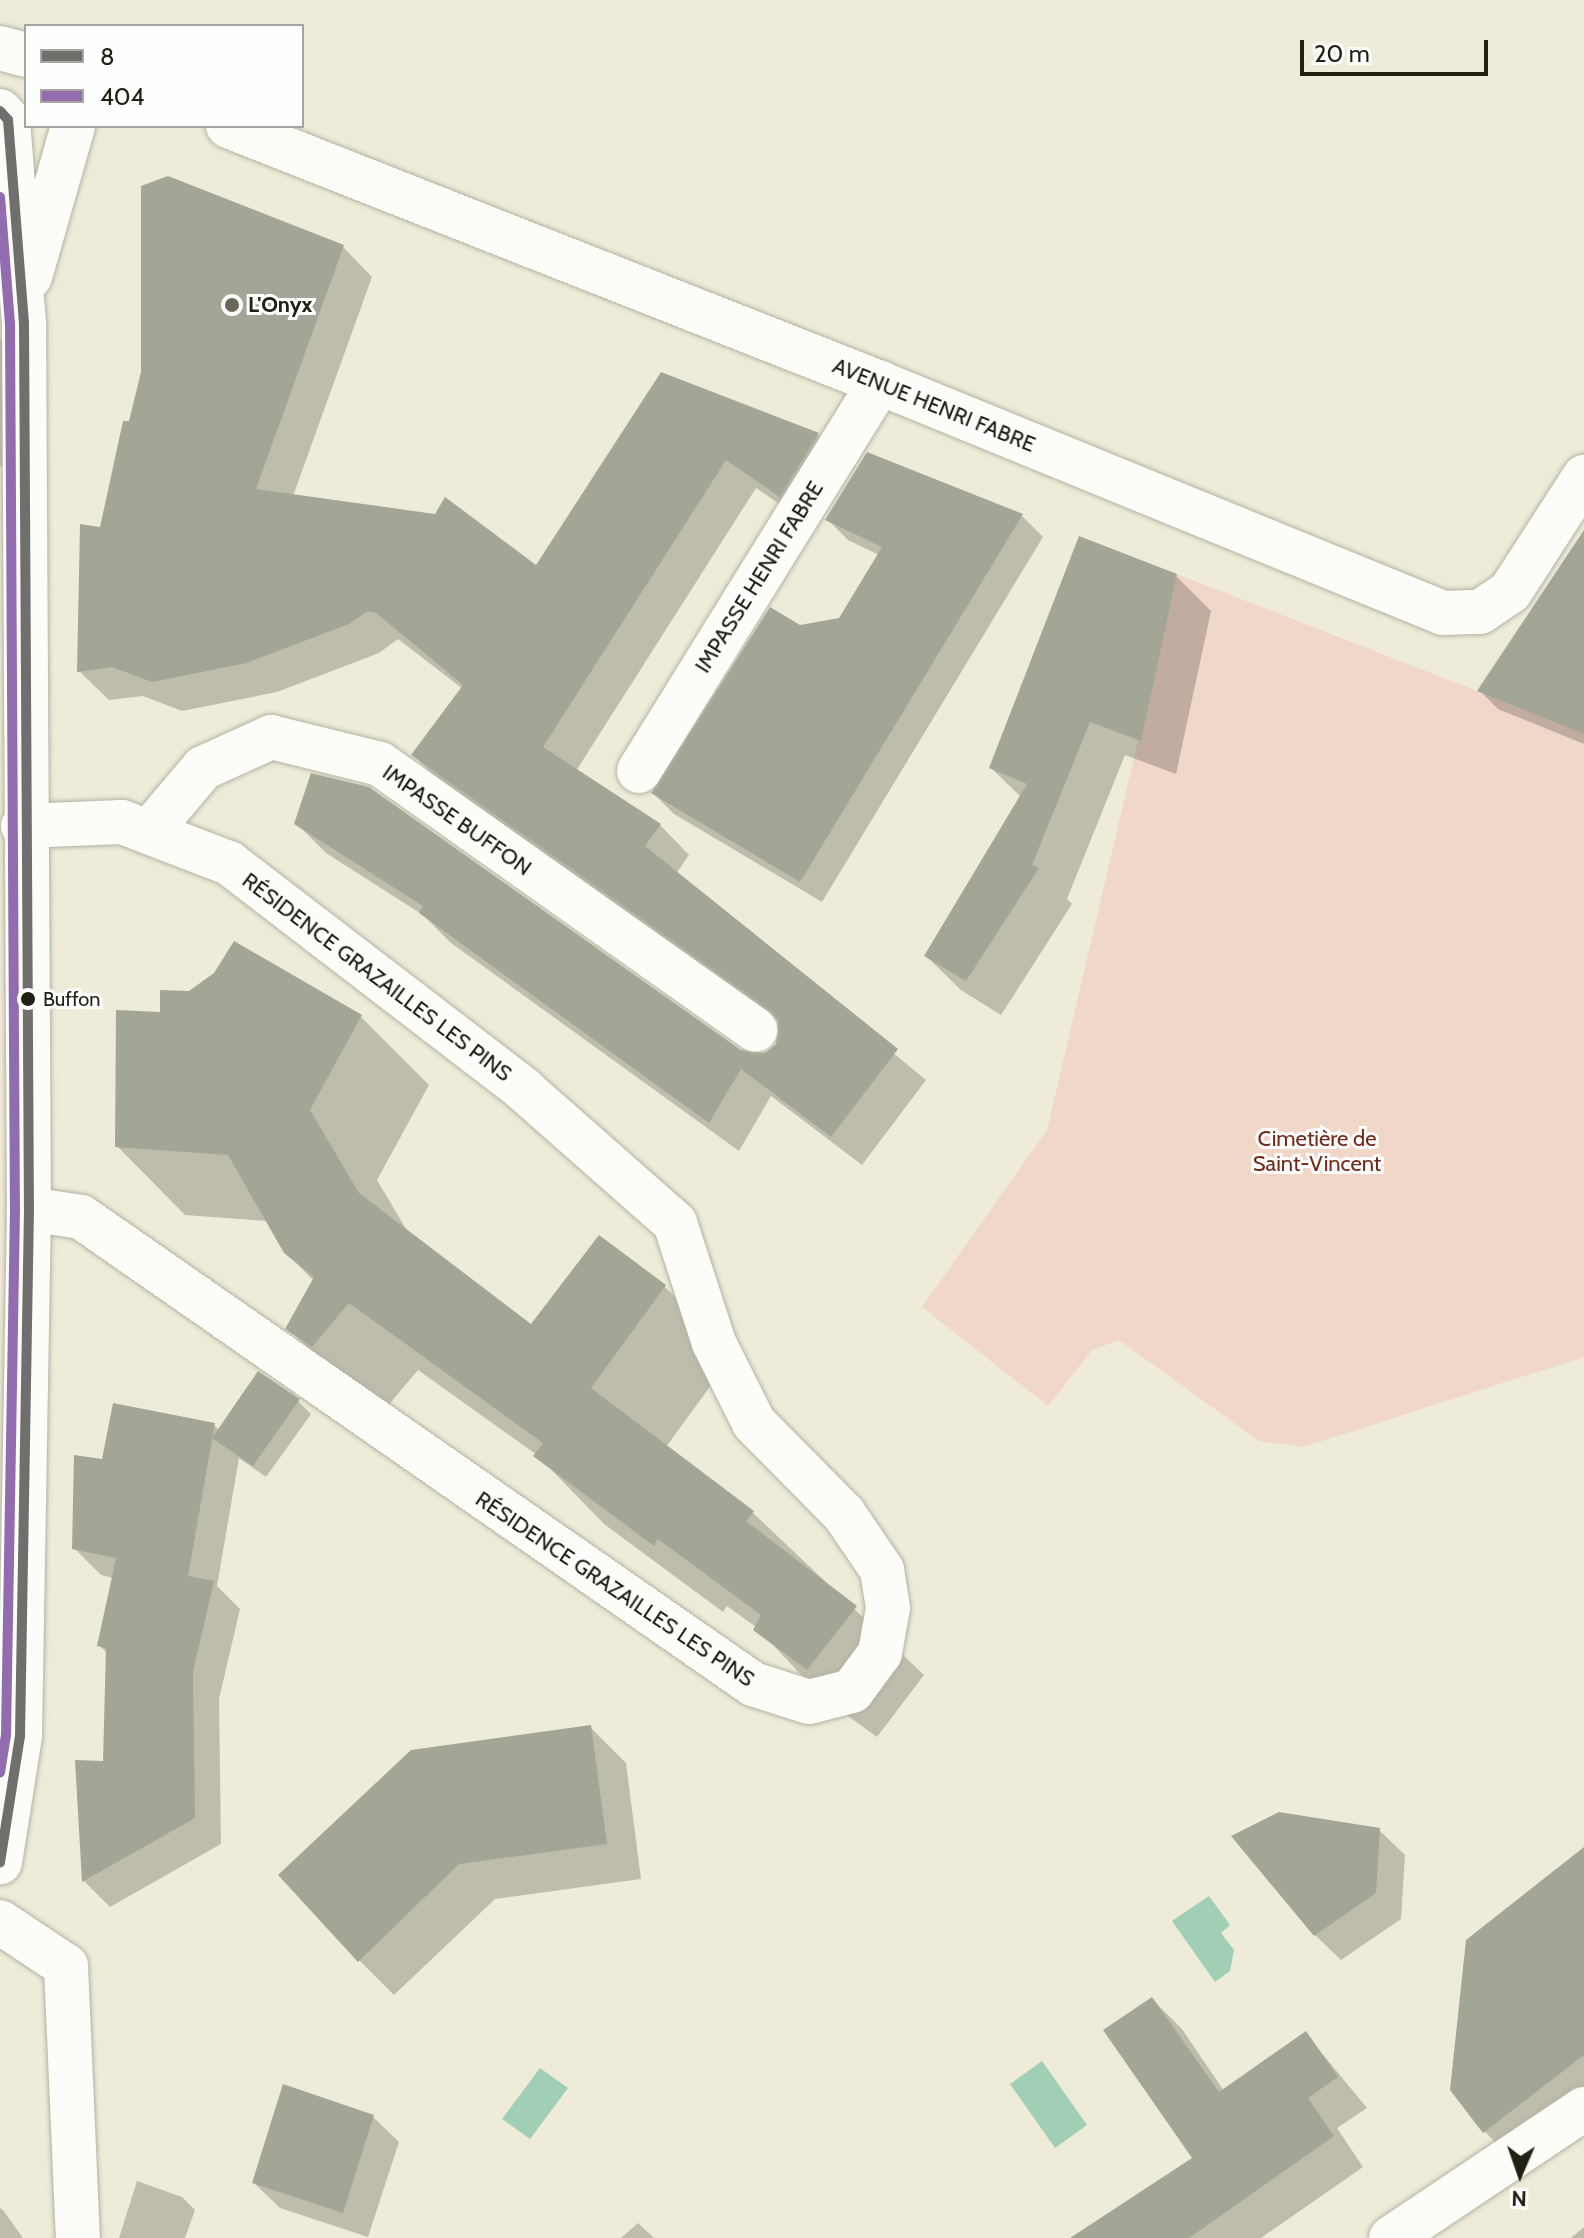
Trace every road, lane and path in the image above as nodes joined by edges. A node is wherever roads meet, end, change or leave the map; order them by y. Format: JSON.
{"nodes":[{"id":1,"x":0,"y":48,"type":"edge"},
{"id":2,"x":24,"y":54,"type":"edge"},
{"id":3,"x":0,"y":111,"type":"edge"},
{"id":4,"x":72,"y":128,"type":"edge"},
{"id":5,"x":233,"y":128,"type":"edge"},
{"id":6,"x":23,"y":299,"type":"junction"},
{"id":7,"x":880,"y":383,"type":"junction"},
{"id":8,"x":1584,"y":477,"type":"edge"},
{"id":9,"x":639,"y":771,"type":"dead end"},
{"id":10,"x":23,"y":826,"type":"junction"},
{"id":11,"x":149,"y":832,"type":"junction"},
{"id":12,"x":755,"y":1030,"type":"dead end"},
{"id":13,"x":29,"y":1209,"type":"junction"},
{"id":14,"x":0,"y":1862,"type":"edge"},
{"id":15,"x":0,"y":1922,"type":"edge"},
{"id":16,"x":1584,"y":2109,"type":"edge"},
{"id":17,"x":78,"y":2238,"type":"edge"},
{"id":18,"x":1391,"y":2238,"type":"edge"}],
"edges":[{"from":1,"to":2,"type":"street"},
{"from":3,"to":6,"type":"street"},
{"from":4,"to":6,"type":"street"},
{"from":5,"to":7,"type":"street","name":"AVENUE HENRI FABRE"},
{"from":6,"to":10,"type":"street"},
{"from":7,"to":8,"type":"street","name":"AVENUE HENRI FABRE"},
{"from":7,"to":9,"type":"street","name":"IMPASSE HENRI FABRE"},
{"from":10,"to":11,"type":"street","name":"RÉSIDENCE GRAZAILLES LES PINS"},
{"from":10,"to":13,"type":"street"},
{"from":11,"to":12,"type":"street","name":"IMPASSE BUFFON"},
{"from":11,"to":13,"type":"street","name":"RÉSIDENCE GRAZAILLES LES PINS"},
{"from":13,"to":14,"type":"street"},
{"from":15,"to":17,"type":"street"},
{"from":16,"to":18,"type":"street"}]}
